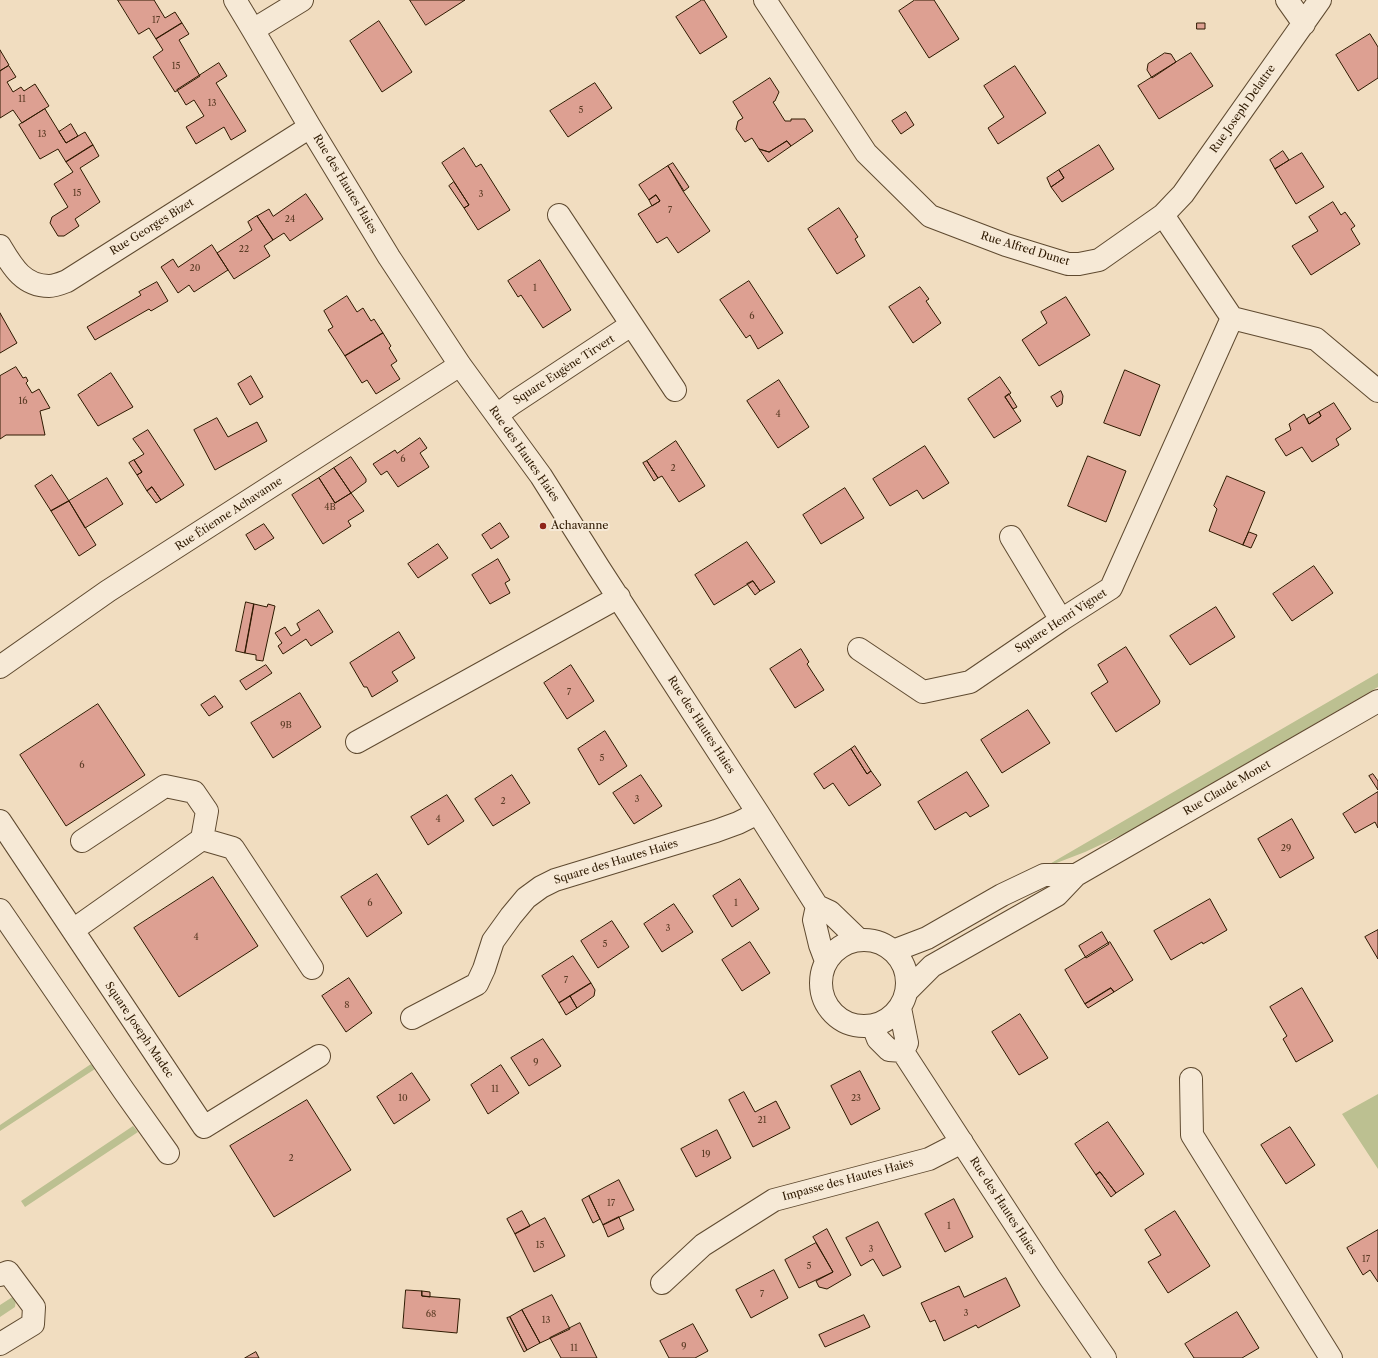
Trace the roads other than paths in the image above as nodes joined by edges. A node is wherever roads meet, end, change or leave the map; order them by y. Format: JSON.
{"nodes":[{"id":1,"x":235,"y":0,"type":"edge"},
{"id":2,"x":302,"y":0,"type":"edge"},
{"id":3,"x":764,"y":0,"type":"edge"},
{"id":4,"x":1287,"y":0,"type":"edge"},
{"id":5,"x":1320,"y":0,"type":"edge"},
{"id":6,"x":1304,"y":24,"type":"junction"},
{"id":7,"x":253,"y":30,"type":"junction"},
{"id":8,"x":310,"y":127,"type":"junction"},
{"id":9,"x":559,"y":215,"type":"dead end"},
{"id":10,"x":1163,"y":215,"type":"junction"},
{"id":11,"x":0,"y":246,"type":"edge"},
{"id":12,"x":1232,"y":318,"type":"junction"},
{"id":13,"x":631,"y":325,"type":"junction"},
{"id":14,"x":460,"y":365,"type":"junction"},
{"id":15,"x":675,"y":390,"type":"dead end"},
{"id":16,"x":1378,"y":391,"type":"edge"},
{"id":17,"x":497,"y":415,"type":"junction"},
{"id":18,"x":1011,"y":537,"type":"dead end"},
{"id":19,"x":619,"y":597,"type":"junction"},
{"id":20,"x":1061,"y":620,"type":"junction"},
{"id":21,"x":859,"y":649,"type":"dead end"},
{"id":22,"x":0,"y":667,"type":"edge"},
{"id":23,"x":1378,"y":701,"type":"edge"},
{"id":24,"x":358,"y":742,"type":"dead end"},
{"id":25,"x":758,"y":812,"type":"junction"},
{"id":26,"x":0,"y":821,"type":"edge"},
{"id":27,"x":202,"y":839,"type":"junction"},
{"id":28,"x":82,"y":841,"type":"dead end"},
{"id":29,"x":1076,"y":875,"type":"junction"},
{"id":30,"x":817,"y":906,"type":"junction"},
{"id":31,"x":0,"y":910,"type":"edge"},
{"id":32,"x":73,"y":930,"type":"junction"},
{"id":33,"x":859,"y":940,"type":"junction"},
{"id":34,"x":893,"y":951,"type":"junction"},
{"id":35,"x":826,"y":961,"type":"junction"},
{"id":36,"x":312,"y":968,"type":"dead end"},
{"id":37,"x":903,"y":1000,"type":"junction"},
{"id":38,"x":412,"y":1018,"type":"dead end"},
{"id":39,"x":872,"y":1026,"type":"junction"},
{"id":40,"x":903,"y":1051,"type":"junction"},
{"id":41,"x":319,"y":1056,"type":"dead end"},
{"id":42,"x":1191,"y":1079,"type":"dead end"},
{"id":43,"x":962,"y":1142,"type":"junction"},
{"id":44,"x":168,"y":1153,"type":"dead end"},
{"id":45,"x":4,"y":1274,"type":"edge"},
{"id":46,"x":662,"y":1283,"type":"dead end"},
{"id":47,"x":0,"y":1344,"type":"edge"},
{"id":48,"x":1105,"y":1358,"type":"edge"},
{"id":49,"x":1331,"y":1358,"type":"edge"}],
"edges":[{"from":1,"to":7,"type":"street","name":"Rue des Hautes Haies"},
{"from":2,"to":7,"type":"street"},
{"from":3,"to":10,"type":"street","name":"Rue Alfred Dunet"},
{"from":4,"to":6,"type":"street"},
{"from":5,"to":6,"type":"street","name":"Rue Joseph Delattre"},
{"from":6,"to":10,"type":"street","name":"Rue Joseph Delattre"},
{"from":7,"to":8,"type":"street","name":"Rue des Hautes Haies"},
{"from":8,"to":11,"type":"street","name":"Rue Georges Bizet"},
{"from":8,"to":14,"type":"street","name":"Rue des Hautes Haies"},
{"from":9,"to":13,"type":"street"},
{"from":10,"to":12,"type":"street"},
{"from":12,"to":16,"type":"street"},
{"from":12,"to":20,"type":"street","name":"Square Henri Vignet"},
{"from":13,"to":15,"type":"street"},
{"from":13,"to":17,"type":"street","name":"Square Eugène Tirvert"},
{"from":14,"to":17,"type":"street","name":"Rue des Hautes Haies"},
{"from":14,"to":22,"type":"street","name":"Rue Étienne Achavanne"},
{"from":17,"to":19,"type":"street","name":"Rue des Hautes Haies"},
{"from":18,"to":20,"type":"street"},
{"from":19,"to":24,"type":"street"},
{"from":19,"to":25,"type":"street","name":"Rue des Hautes Haies"},
{"from":20,"to":21,"type":"street","name":"Square Henri Vignet"},
{"from":23,"to":29,"type":"street","name":"Rue Claude Monet"},
{"from":25,"to":30,"type":"street","name":"Rue des Hautes Haies"},
{"from":25,"to":38,"type":"street","name":"Square des Hautes Haies"},
{"from":26,"to":32,"type":"street","name":"Square Joseph Madec"},
{"from":27,"to":28,"type":"street"},
{"from":27,"to":32,"type":"street"},
{"from":27,"to":36,"type":"street"},
{"from":29,"to":34,"type":"street","name":"Rue Claude Monet"},
{"from":29,"to":37,"type":"street","name":"Rue Claude Monet"},
{"from":30,"to":33,"type":"street","name":"Rue des Hautes Haies"},
{"from":30,"to":35,"type":"street"},
{"from":31,"to":44,"type":"street"},
{"from":32,"to":41,"type":"street","name":"Square Joseph Madec"},
{"from":33,"to":34,"type":"street"},
{"from":33,"to":35,"type":"street"},
{"from":34,"to":37,"type":"street"},
{"from":35,"to":39,"type":"street"},
{"from":37,"to":39,"type":"street"},
{"from":37,"to":40,"type":"street"},
{"from":39,"to":40,"type":"street"},
{"from":40,"to":43,"type":"street","name":"Rue des Hautes Haies"},
{"from":42,"to":49,"type":"street"},
{"from":43,"to":46,"type":"street","name":"Impasse des Hautes Haies"},
{"from":43,"to":48,"type":"street","name":"Rue des Hautes Haies"},
{"from":45,"to":47,"type":"street"}]}
